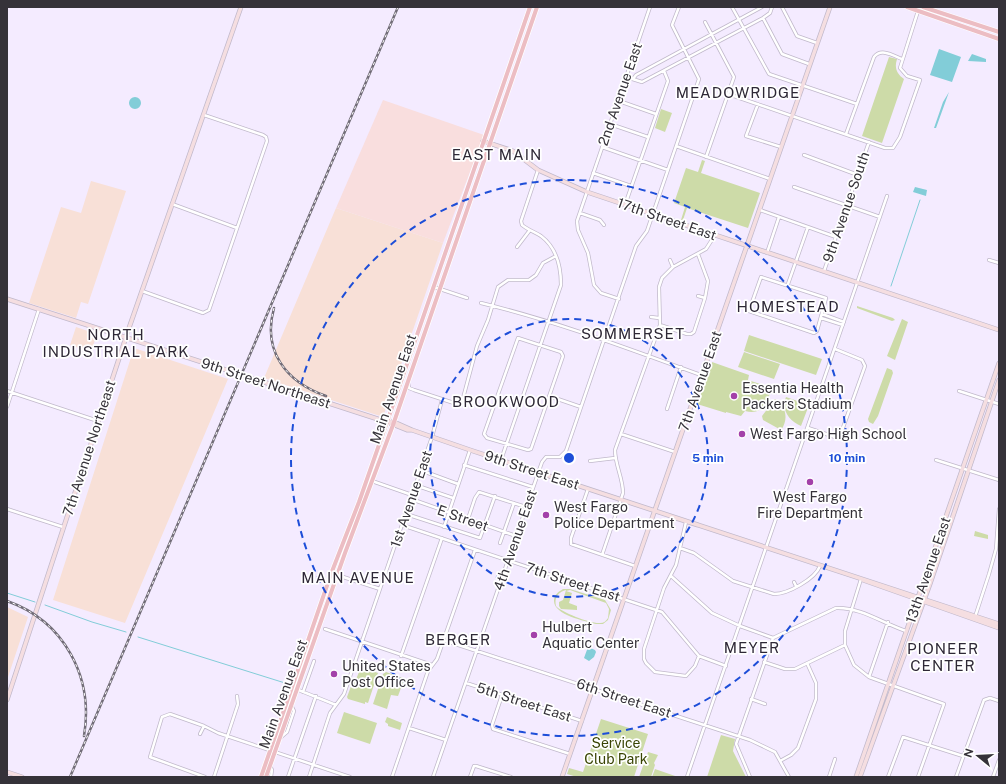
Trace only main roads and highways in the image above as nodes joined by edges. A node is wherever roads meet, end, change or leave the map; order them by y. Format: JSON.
{"nodes":[{"id":1,"x":531,"y":7,"type":"edge"},
{"id":2,"x":537,"y":7,"type":"edge"},
{"id":3,"x":907,"y":7,"type":"edge"},
{"id":4,"x":923,"y":7,"type":"edge"},
{"id":5,"x":918,"y":9,"type":"edge"},
{"id":6,"x":942,"y":19,"type":"junction"},
{"id":7,"x":971,"y":23,"type":"junction"},
{"id":8,"x":531,"y":24,"type":"junction"},
{"id":9,"x":969,"y":28,"type":"junction"},
{"id":10,"x":999,"y":32,"type":"edge"},
{"id":11,"x":999,"y":39,"type":"edge"},
{"id":12,"x":376,"y":454,"type":"junction"},
{"id":13,"x":372,"y":481,"type":"junction"},
{"id":14,"x":341,"y":547,"type":"junction"},
{"id":15,"x":337,"y":575,"type":"junction"},
{"id":16,"x":294,"y":689,"type":"junction"},
{"id":17,"x":272,"y":751,"type":"junction"},
{"id":18,"x":262,"y":777,"type":"edge"},
{"id":19,"x":266,"y":777,"type":"edge"}],
"edges":[{"from":1,"to":8,"type":"main road"},
{"from":1,"to":12,"type":"main road","name":"Main Avenue East"},
{"from":2,"to":8,"type":"main road","name":"Main Avenue East"},
{"from":3,"to":5,"type":"main road"},
{"from":4,"to":7,"type":"main road"},
{"from":5,"to":6,"type":"main road"},
{"from":6,"to":7,"type":"main road"},
{"from":6,"to":9,"type":"main road"},
{"from":7,"to":10,"type":"main road"},
{"from":8,"to":13,"type":"main road","name":"Main Avenue East"},
{"from":9,"to":10,"type":"main road"},
{"from":9,"to":11,"type":"main road"},
{"from":12,"to":13,"type":"main road"},
{"from":12,"to":14,"type":"main road","name":"Main Avenue East"},
{"from":13,"to":15,"type":"main road","name":"Main Avenue East"},
{"from":14,"to":15,"type":"main road"},
{"from":14,"to":16,"type":"main road","name":"Main Avenue East"},
{"from":15,"to":16,"type":"main road","name":"Main Avenue East"},
{"from":16,"to":17,"type":"main road","name":"Main Avenue East"},
{"from":16,"to":17,"type":"main road","name":"Main Avenue East"},
{"from":17,"to":18,"type":"main road","name":"Main Avenue East"},
{"from":17,"to":19,"type":"main road","name":"Main Avenue East"}]}
